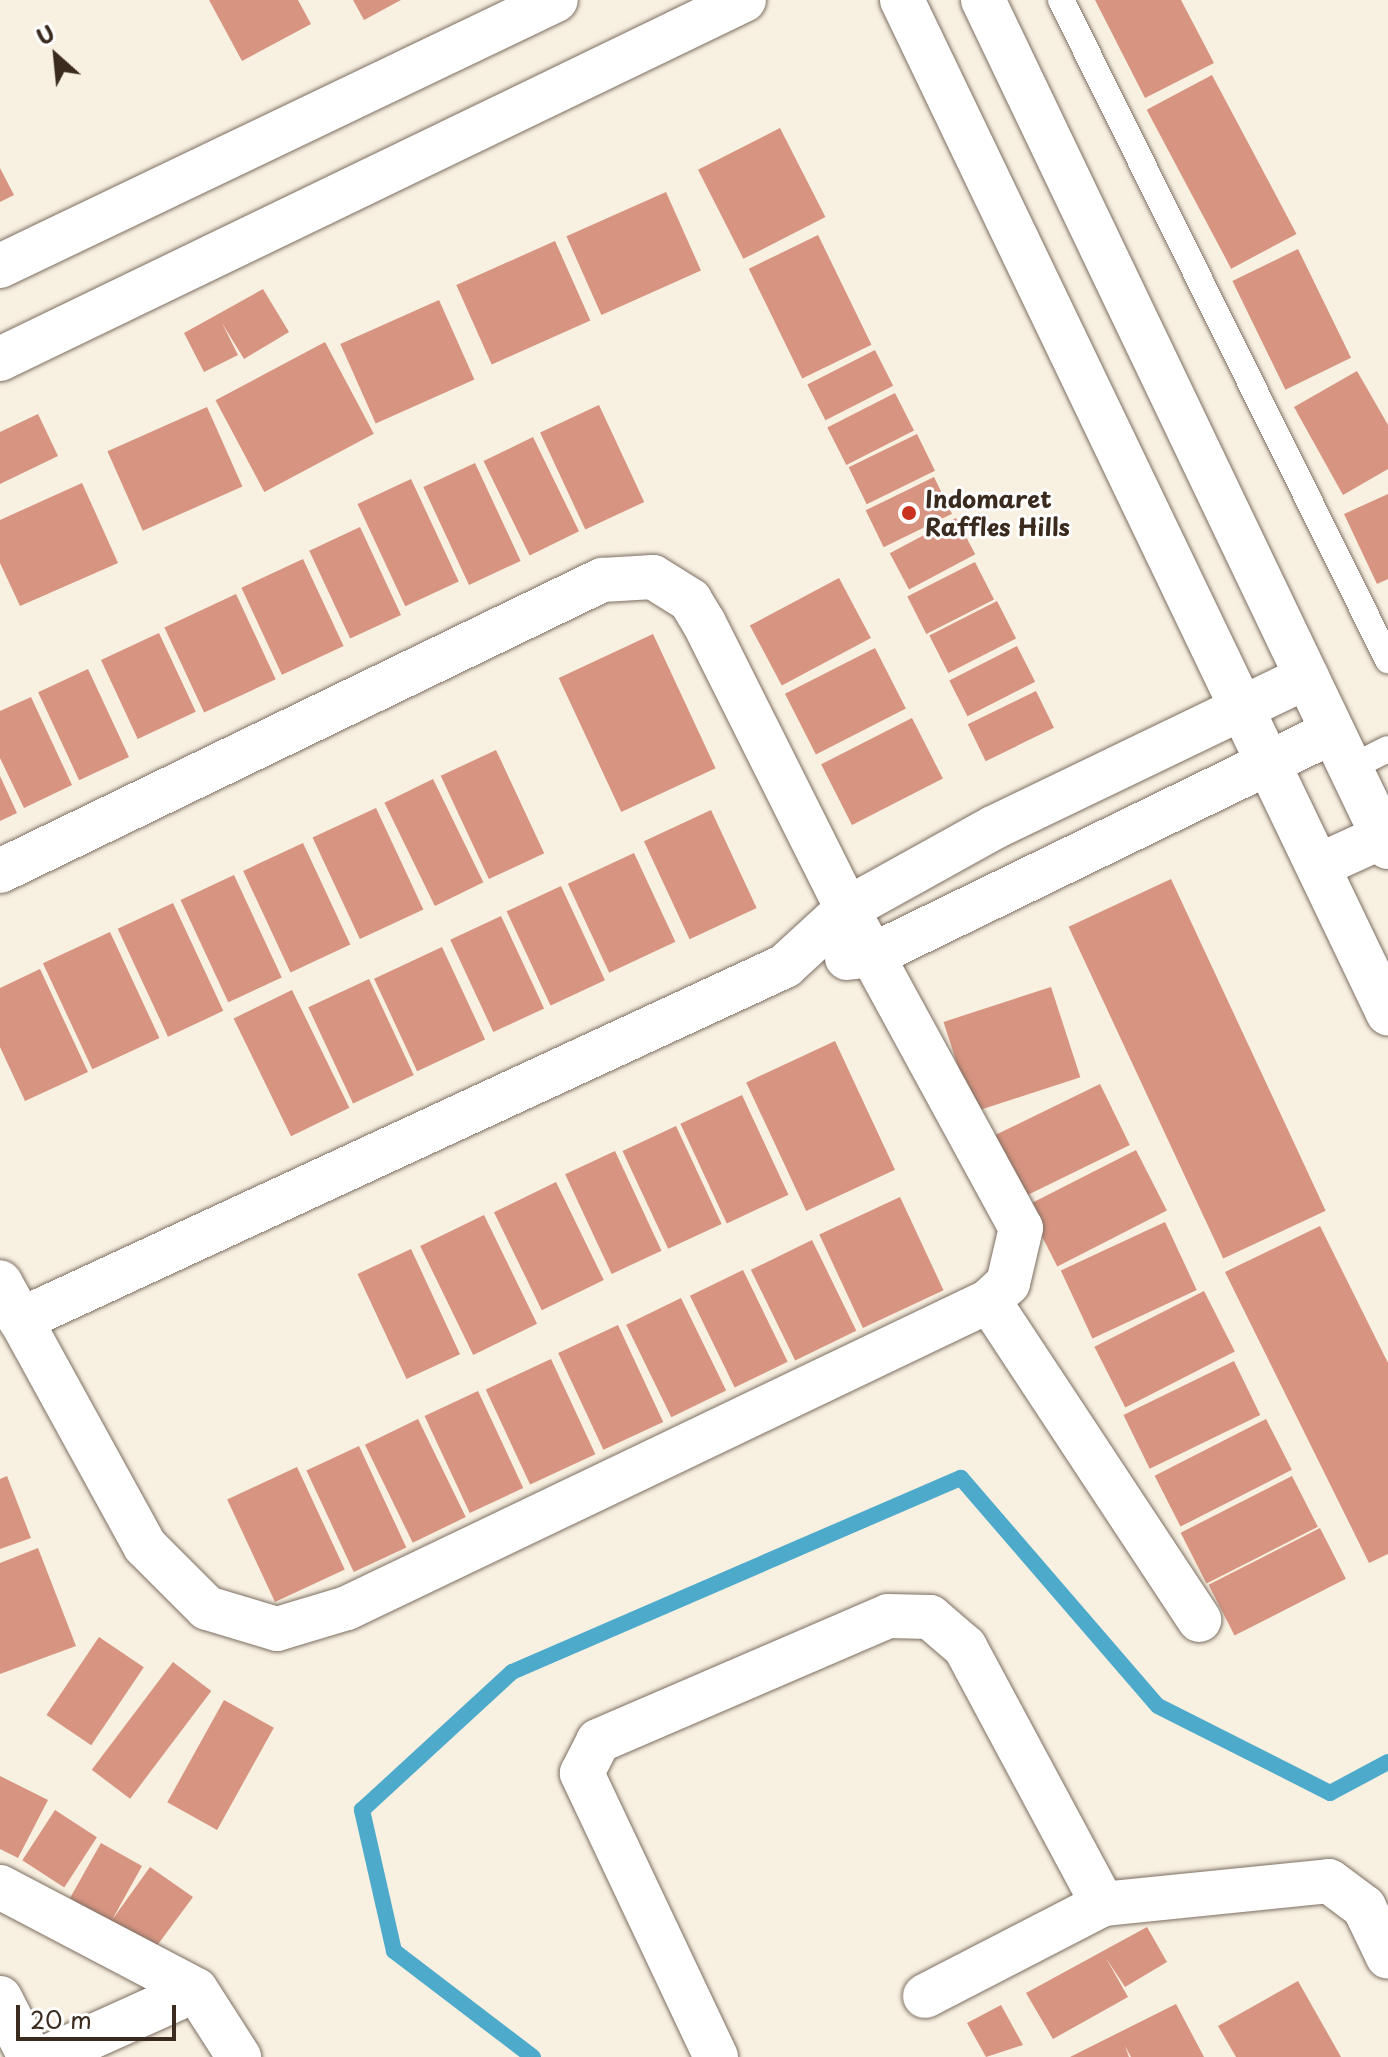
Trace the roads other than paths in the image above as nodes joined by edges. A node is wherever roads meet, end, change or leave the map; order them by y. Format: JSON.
{"nodes":[{"id":1,"x":556,"y":0,"type":"edge"},
{"id":2,"x":744,"y":0,"type":"edge"},
{"id":3,"x":902,"y":0,"type":"edge"},
{"id":4,"x":983,"y":0,"type":"edge"},
{"id":5,"x":1061,"y":0,"type":"edge"},
{"id":6,"x":0,"y":266,"type":"edge"},
{"id":7,"x":0,"y":359,"type":"edge"},
{"id":8,"x":1388,"y":660,"type":"edge"},
{"id":9,"x":1307,"y":677,"type":"junction"},
{"id":10,"x":1243,"y":702,"type":"junction"},
{"id":11,"x":1388,"y":749,"type":"edge"},
{"id":12,"x":1341,"y":750,"type":"junction"},
{"id":13,"x":1267,"y":758,"type":"junction"},
{"id":14,"x":1386,"y":839,"type":"edge"},
{"id":15,"x":1318,"y":866,"type":"junction"},
{"id":16,"x":0,"y":871,"type":"edge"},
{"id":17,"x":847,"y":909,"type":"junction"},
{"id":18,"x":1374,"y":948,"type":"edge"},
{"id":19,"x":873,"y":955,"type":"junction"},
{"id":20,"x":785,"y":966,"type":"junction"},
{"id":21,"x":1388,"y":1013,"type":"edge"},
{"id":22,"x":10,"y":1301,"type":"edge"},
{"id":23,"x":989,"y":1301,"type":"junction"},
{"id":24,"x":1199,"y":1620,"type":"dead end"},
{"id":25,"x":0,"y":1887,"type":"edge"},
{"id":26,"x":1103,"y":1904,"type":"junction"},
{"id":27,"x":1388,"y":1957,"type":"edge"},
{"id":28,"x":196,"y":1990,"type":"junction"},
{"id":29,"x":925,"y":1996,"type":"dead end"},
{"id":30,"x":0,"y":1998,"type":"edge"},
{"id":31,"x":30,"y":2057,"type":"edge"},
{"id":32,"x":47,"y":2057,"type":"edge"},
{"id":33,"x":239,"y":2057,"type":"edge"},
{"id":34,"x":716,"y":2057,"type":"edge"}],
"edges":[{"from":1,"to":6,"type":"street"},
{"from":2,"to":7,"type":"street"},
{"from":3,"to":10,"type":"street"},
{"from":4,"to":9,"type":"street"},
{"from":5,"to":8,"type":"lane"},
{"from":9,"to":10,"type":"street"},
{"from":9,"to":12,"type":"street"},
{"from":10,"to":13,"type":"street"},
{"from":10,"to":17,"type":"street"},
{"from":11,"to":12,"type":"lane"},
{"from":12,"to":13,"type":"street"},
{"from":12,"to":14,"type":"street"},
{"from":13,"to":15,"type":"street"},
{"from":13,"to":19,"type":"street"},
{"from":14,"to":15,"type":"street"},
{"from":15,"to":18,"type":"street"},
{"from":16,"to":17,"type":"street"},
{"from":17,"to":19,"type":"street"},
{"from":17,"to":20,"type":"street"},
{"from":18,"to":21,"type":"street"},
{"from":19,"to":20,"type":"street"},
{"from":19,"to":23,"type":"street"},
{"from":20,"to":22,"type":"street"},
{"from":22,"to":23,"type":"street"},
{"from":23,"to":24,"type":"street"},
{"from":25,"to":28,"type":"street"},
{"from":26,"to":27,"type":"street"},
{"from":26,"to":29,"type":"street"},
{"from":26,"to":34,"type":"street"},
{"from":28,"to":32,"type":"street"},
{"from":28,"to":33,"type":"street"},
{"from":30,"to":31,"type":"street"}]}
